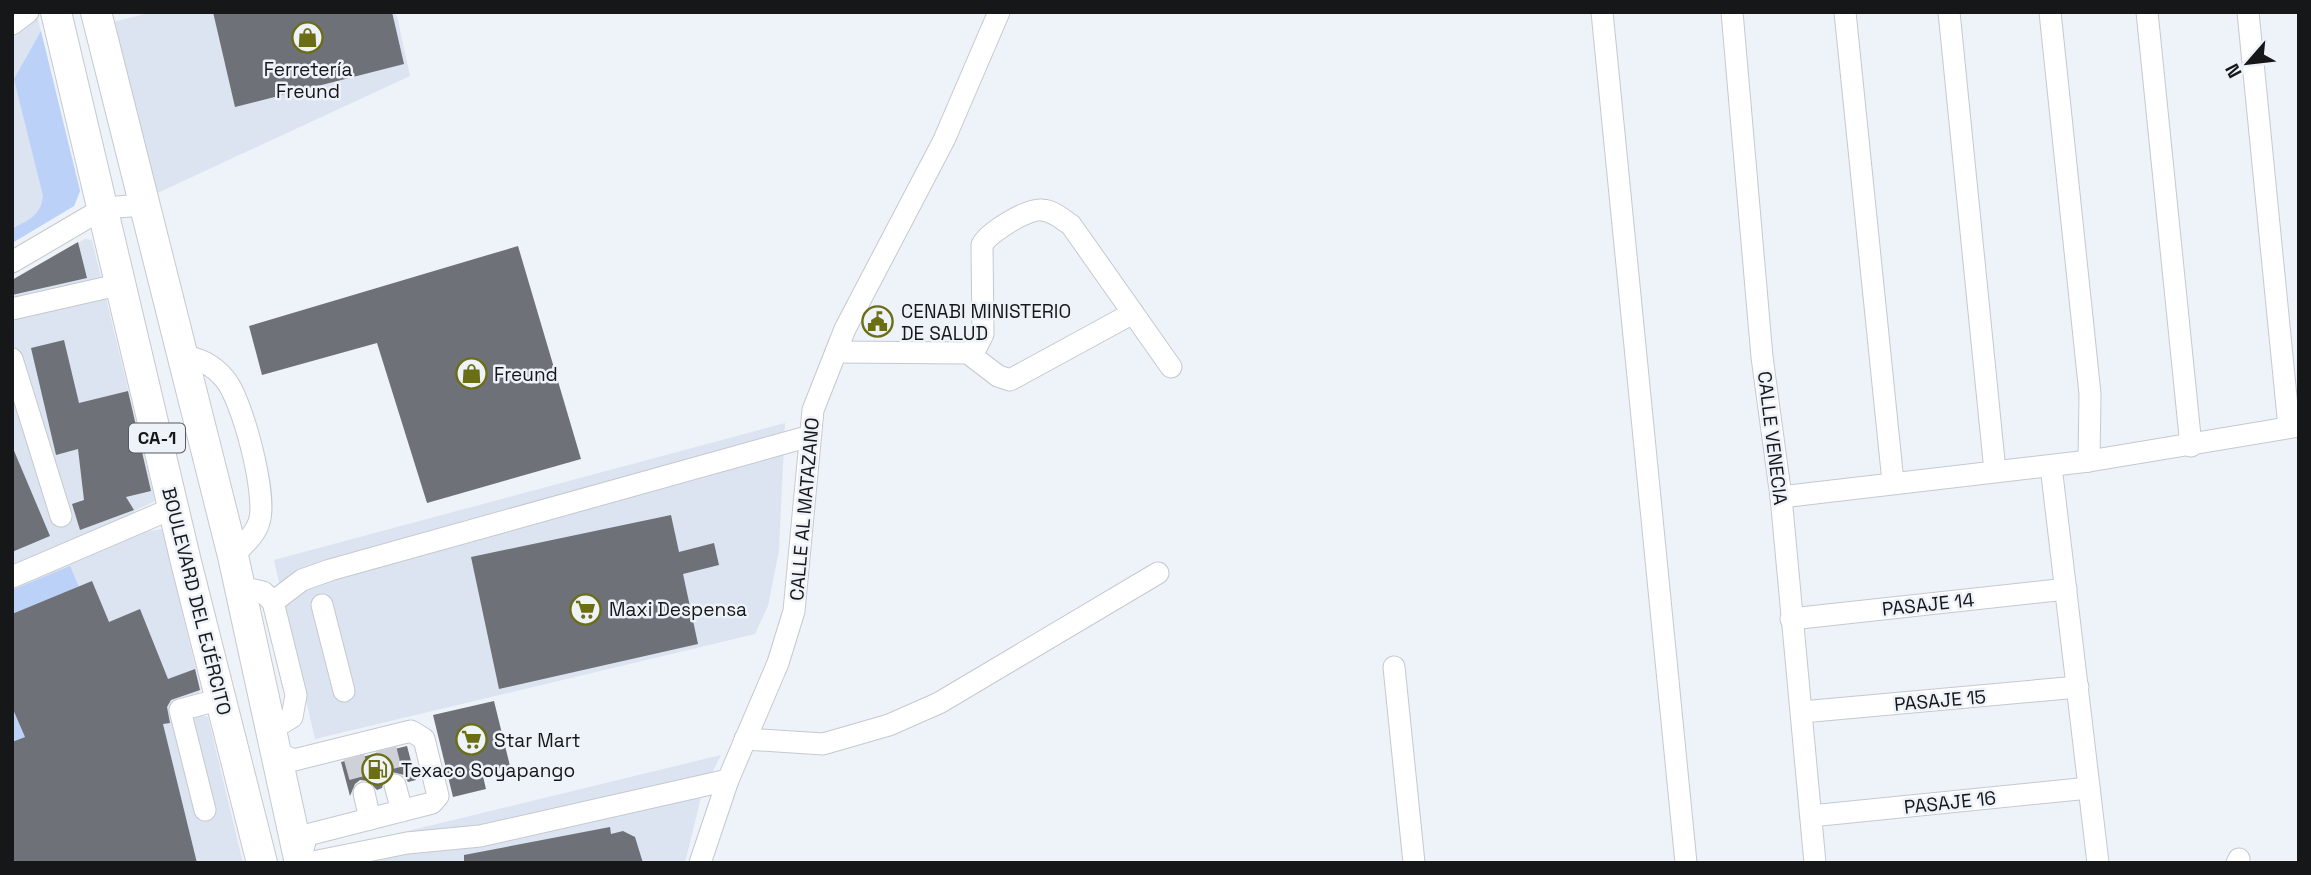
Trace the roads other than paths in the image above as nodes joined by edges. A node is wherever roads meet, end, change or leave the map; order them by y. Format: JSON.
{"nodes":[{"id":1,"x":29,"y":12,"type":"edge"},
{"id":2,"x":55,"y":12,"type":"edge"},
{"id":3,"x":96,"y":12,"type":"edge"},
{"id":4,"x":999,"y":12,"type":"edge"},
{"id":5,"x":1602,"y":12,"type":"edge"},
{"id":6,"x":1732,"y":12,"type":"edge"},
{"id":7,"x":1845,"y":12,"type":"edge"},
{"id":8,"x":1949,"y":12,"type":"edge"},
{"id":9,"x":2050,"y":12,"type":"edge"},
{"id":10,"x":2147,"y":12,"type":"edge"},
{"id":11,"x":2248,"y":12,"type":"edge"},
{"id":12,"x":12,"y":24,"type":"edge"},
{"id":13,"x":144,"y":205,"type":"junction"},
{"id":14,"x":104,"y":208,"type":"junction"},
{"id":15,"x":12,"y":262,"type":"edge"},
{"id":16,"x":122,"y":284,"type":"junction"},
{"id":17,"x":12,"y":309,"type":"edge"},
{"id":18,"x":1133,"y":313,"type":"junction"},
{"id":19,"x":836,"y":352,"type":"junction"},
{"id":20,"x":968,"y":353,"type":"junction"},
{"id":21,"x":182,"y":356,"type":"junction"},
{"id":22,"x":12,"y":359,"type":"edge"},
{"id":23,"x":1171,"y":367,"type":"dead end"},
{"id":24,"x":2294,"y":426,"type":"edge"},
{"id":25,"x":810,"y":436,"type":"junction"},
{"id":26,"x":2192,"y":446,"type":"junction"},
{"id":27,"x":2089,"y":461,"type":"junction"},
{"id":28,"x":2051,"y":466,"type":"junction"},
{"id":29,"x":1995,"y":471,"type":"junction"},
{"id":30,"x":1893,"y":482,"type":"junction"},
{"id":31,"x":218,"y":497,"type":"junction"},
{"id":32,"x":1781,"y":497,"type":"junction"},
{"id":33,"x":173,"y":508,"type":"junction"},
{"id":34,"x":61,"y":516,"type":"dead end"},
{"id":35,"x":233,"y":556,"type":"junction"},
{"id":36,"x":186,"y":562,"type":"junction"},
{"id":37,"x":1158,"y":573,"type":"dead end"},
{"id":38,"x":12,"y":578,"type":"edge"},
{"id":39,"x":240,"y":587,"type":"junction"},
{"id":40,"x":2066,"y":589,"type":"junction"},
{"id":41,"x":273,"y":602,"type":"junction"},
{"id":42,"x":322,"y":606,"type":"dead end"},
{"id":43,"x":1791,"y":619,"type":"junction"},
{"id":44,"x":1394,"y":667,"type":"dead end"},
{"id":45,"x":2078,"y":687,"type":"junction"},
{"id":46,"x":344,"y":691,"type":"dead end"},
{"id":47,"x":221,"y":699,"type":"junction"},
{"id":48,"x":1802,"y":712,"type":"junction"},
{"id":49,"x":745,"y":739,"type":"junction"},
{"id":50,"x":273,"y":741,"type":"junction"},
{"id":51,"x":727,"y":780,"type":"junction"},
{"id":52,"x":395,"y":785,"type":"tunnel mouth"},
{"id":53,"x":2089,"y":788,"type":"junction"},
{"id":54,"x":363,"y":793,"type":"tunnel mouth"},
{"id":55,"x":205,"y":810,"type":"dead end"},
{"id":56,"x":402,"y":811,"type":"junction"},
{"id":57,"x":1811,"y":816,"type":"junction"},
{"id":58,"x":370,"y":819,"type":"junction"},
{"id":59,"x":355,"y":858,"type":"edge"},
{"id":60,"x":302,"y":862,"type":"edge"},
{"id":61,"x":262,"y":863,"type":"edge"},
{"id":62,"x":701,"y":863,"type":"edge"},
{"id":63,"x":1415,"y":863,"type":"edge"},
{"id":64,"x":1686,"y":863,"type":"edge"},
{"id":65,"x":1815,"y":863,"type":"edge"},
{"id":66,"x":2098,"y":863,"type":"edge"}],
"edges":[{"from":1,"to":12,"type":"street"},
{"from":2,"to":14,"type":"highway","name":"BOULEVARD DEL EJÉRCITO","number":"CA-1"},
{"from":3,"to":13,"type":"highway","number":"CA-1"},
{"from":4,"to":19,"type":"street","name":"CALLE AL MATAZANO"},
{"from":5,"to":64,"type":"street"},
{"from":6,"to":32,"type":"street","name":"CALLE VENECIA"},
{"from":7,"to":30,"type":"street"},
{"from":8,"to":29,"type":"street"},
{"from":9,"to":27,"type":"street"},
{"from":10,"to":26,"type":"street"},
{"from":11,"to":24,"type":"street"},
{"from":13,"to":14,"type":"street"},
{"from":13,"to":21,"type":"highway","number":"CA-1"},
{"from":14,"to":15,"type":"street"},
{"from":14,"to":16,"type":"highway","name":"BOULEVARD DEL EJÉRCITO","number":"CA-1"},
{"from":16,"to":17,"type":"street"},
{"from":16,"to":33,"type":"highway","name":"BOULEVARD DEL EJÉRCITO","number":"CA-1"},
{"from":18,"to":20,"type":"street"},
{"from":18,"to":20,"type":"street"},
{"from":18,"to":23,"type":"street"},
{"from":19,"to":20,"type":"street"},
{"from":19,"to":25,"type":"street","name":"CALLE AL MATAZANO"},
{"from":21,"to":31,"type":"highway","number":"CA-1"},
{"from":21,"to":35,"type":"street"},
{"from":22,"to":34,"type":"street"},
{"from":24,"to":26,"type":"street"},
{"from":25,"to":41,"type":"street"},
{"from":25,"to":49,"type":"street","name":"CALLE AL MATAZANO"},
{"from":26,"to":27,"type":"street"},
{"from":27,"to":28,"type":"street"},
{"from":28,"to":29,"type":"street"},
{"from":28,"to":40,"type":"street"},
{"from":29,"to":30,"type":"street"},
{"from":30,"to":32,"type":"street"},
{"from":31,"to":33,"type":"highway"},
{"from":31,"to":35,"type":"highway","number":"CA-1"},
{"from":32,"to":43,"type":"street","name":"CALLE VENECIA"},
{"from":33,"to":36,"type":"highway","name":"BOULEVARD DEL EJÉRCITO","number":"CA-1"},
{"from":33,"to":38,"type":"street"},
{"from":35,"to":36,"type":"highway"},
{"from":35,"to":39,"type":"highway","number":"CA-1"},
{"from":36,"to":47,"type":"highway","name":"BOULEVARD DEL EJÉRCITO","number":"CA-1"},
{"from":37,"to":49,"type":"street"},
{"from":39,"to":41,"type":"street"},
{"from":39,"to":50,"type":"highway","number":"CA-1"},
{"from":40,"to":43,"type":"street","name":"PASAJE 14"},
{"from":40,"to":45,"type":"street"},
{"from":41,"to":50,"type":"street"},
{"from":42,"to":46,"type":"street"},
{"from":43,"to":48,"type":"street","name":"CALLE VENECIA"},
{"from":44,"to":63,"type":"street"},
{"from":45,"to":48,"type":"street","name":"PASAJE 15"},
{"from":45,"to":53,"type":"street"},
{"from":47,"to":55,"type":"street"},
{"from":47,"to":61,"type":"highway","name":"BOULEVARD DEL EJÉRCITO","number":"CA-1"},
{"from":48,"to":57,"type":"street","name":"CALLE VENECIA"},
{"from":49,"to":51,"type":"street","name":"CALLE AL MATAZANO"},
{"from":50,"to":56,"type":"street"},
{"from":50,"to":60,"type":"highway","number":"CA-1"},
{"from":51,"to":59,"type":"street"},
{"from":51,"to":62,"type":"street","name":"CALLE AL MATAZANO"},
{"from":52,"to":56,"type":"street"},
{"from":53,"to":57,"type":"street","name":"PASAJE 16"},
{"from":53,"to":66,"type":"street"},
{"from":54,"to":58,"type":"street"},
{"from":56,"to":58,"type":"street"},
{"from":57,"to":65,"type":"street","name":"CALLE VENECIA"},
{"from":58,"to":60,"type":"street"},
{"from":59,"to":60,"type":"street"}]}
